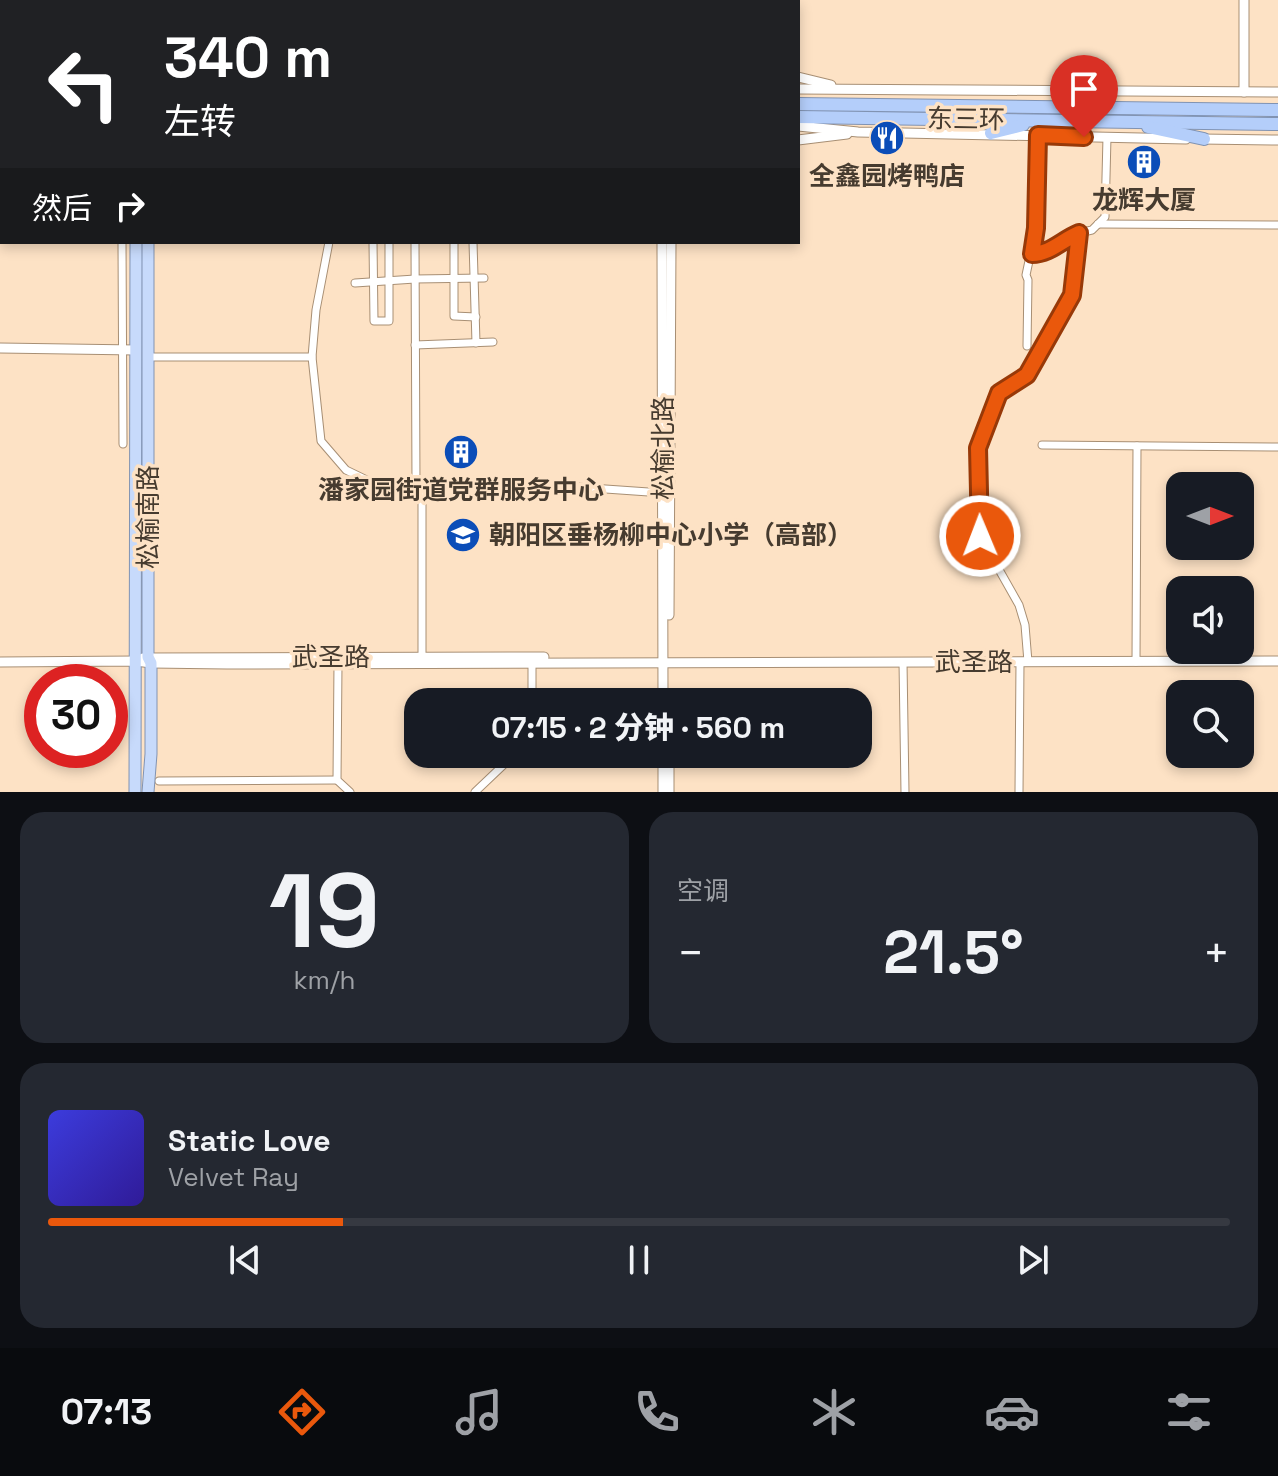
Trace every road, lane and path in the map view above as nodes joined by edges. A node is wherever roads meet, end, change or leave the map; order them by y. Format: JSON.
{"nodes":[{"id":1,"x":1244,"y":0,"type":"edge"},
{"id":2,"x":800,"y":77,"type":"edge"},
{"id":3,"x":800,"y":89,"type":"edge"},
{"id":4,"x":850,"y":89,"type":"junction"},
{"id":5,"x":1244,"y":92,"type":"junction"},
{"id":6,"x":1278,"y":92,"type":"edge"},
{"id":7,"x":1278,"y":102,"type":"edge"},
{"id":8,"x":800,"y":104,"type":"edge"},
{"id":9,"x":1229,"y":109,"type":"junction"},
{"id":10,"x":1278,"y":110,"type":"edge"},
{"id":11,"x":800,"y":117,"type":"edge"},
{"id":12,"x":1039,"y":120,"type":"junction"},
{"id":13,"x":1122,"y":121,"type":"junction"},
{"id":14,"x":1278,"y":124,"type":"edge"},
{"id":15,"x":800,"y":126,"type":"edge"},
{"id":16,"x":858,"y":132,"type":"junction"},
{"id":17,"x":991,"y":133,"type":"junction"},
{"id":18,"x":1038,"y":135,"type":"junction"},
{"id":19,"x":1107,"y":137,"type":"junction"},
{"id":20,"x":1204,"y":139,"type":"junction"},
{"id":21,"x":800,"y":140,"type":"edge"},
{"id":22,"x":1278,"y":140,"type":"edge"},
{"id":23,"x":1098,"y":224,"type":"junction"},
{"id":24,"x":1278,"y":225,"type":"edge"},
{"id":25,"x":1079,"y":233,"type":"junction"},
{"id":26,"x":122,"y":244,"type":"edge"},
{"id":27,"x":136,"y":244,"type":"edge"},
{"id":28,"x":148,"y":244,"type":"edge"},
{"id":29,"x":329,"y":244,"type":"edge"},
{"id":30,"x":373,"y":244,"type":"edge"},
{"id":31,"x":389,"y":244,"type":"edge"},
{"id":32,"x":415,"y":244,"type":"edge"},
{"id":33,"x":454,"y":244,"type":"edge"},
{"id":34,"x":473,"y":244,"type":"edge"},
{"id":35,"x":662,"y":244,"type":"edge"},
{"id":36,"x":671,"y":244,"type":"edge"},
{"id":37,"x":1032,"y":254,"type":"junction"},
{"id":38,"x":455,"y":278,"type":"junction"},
{"id":39,"x":475,"y":278,"type":"junction"},
{"id":40,"x":484,"y":278,"type":"dead end"},
{"id":41,"x":415,"y":279,"type":"junction"},
{"id":42,"x":389,"y":281,"type":"junction"},
{"id":43,"x":374,"y":282,"type":"junction"},
{"id":44,"x":355,"y":283,"type":"dead end"},
{"id":45,"x":476,"y":317,"type":"junction"},
{"id":46,"x":493,"y":342,"type":"dead end"},
{"id":47,"x":476,"y":343,"type":"junction"},
{"id":48,"x":415,"y":345,"type":"junction"},
{"id":49,"x":1027,"y":346,"type":"dead end"},
{"id":50,"x":0,"y":348,"type":"edge"},
{"id":51,"x":129,"y":350,"type":"junction"},
{"id":52,"x":148,"y":357,"type":"junction"},
{"id":53,"x":312,"y":357,"type":"junction"},
{"id":54,"x":123,"y":444,"type":"dead end"},
{"id":55,"x":1042,"y":445,"type":"dead end"},
{"id":56,"x":1137,"y":446,"type":"junction"},
{"id":57,"x":1278,"y":447,"type":"edge"},
{"id":58,"x":419,"y":484,"type":"junction"},
{"id":59,"x":663,"y":493,"type":"junction"},
{"id":60,"x":422,"y":657,"type":"junction"},
{"id":61,"x":145,"y":660,"type":"junction"},
{"id":62,"x":665,"y":661,"type":"junction"},
{"id":63,"x":1278,"y":661,"type":"edge"},
{"id":64,"x":0,"y":662,"type":"edge"},
{"id":65,"x":903,"y":662,"type":"junction"},
{"id":66,"x":1024,"y":662,"type":"junction"},
{"id":67,"x":1136,"y":662,"type":"junction"},
{"id":68,"x":532,"y":663,"type":"junction"},
{"id":69,"x":338,"y":664,"type":"junction"},
{"id":70,"x":532,"y":688,"type":"edge"},
{"id":71,"x":666,"y":688,"type":"edge"},
{"id":72,"x":500,"y":768,"type":"edge"},
{"id":73,"x":663,"y":768,"type":"edge"},
{"id":74,"x":669,"y":768,"type":"edge"},
{"id":75,"x":337,"y":780,"type":"junction"},
{"id":76,"x":159,"y":781,"type":"dead end"},
{"id":77,"x":135,"y":792,"type":"edge"},
{"id":78,"x":148,"y":792,"type":"edge"},
{"id":79,"x":350,"y":792,"type":"edge"},
{"id":80,"x":475,"y":792,"type":"edge"},
{"id":81,"x":663,"y":792,"type":"edge"},
{"id":82,"x":669,"y":792,"type":"edge"},
{"id":83,"x":905,"y":792,"type":"edge"},
{"id":84,"x":1019,"y":792,"type":"edge"}],
"edges":[{"from":1,"to":5,"type":"street"},
{"from":2,"to":4,"type":"street"},
{"from":3,"to":4,"type":"street"},
{"from":4,"to":5,"type":"street"},
{"from":5,"to":6,"type":"street"},
{"from":7,"to":9,"type":"highway"},
{"from":8,"to":9,"type":"highway","name":"东三环"},
{"from":9,"to":10,"type":"highway","name":"东三环"},
{"from":11,"to":12,"type":"highway","name":"东三环"},
{"from":12,"to":13,"type":"highway","name":"东三环"},
{"from":12,"to":17,"type":"highway"},
{"from":13,"to":14,"type":"highway","name":"东三环"},
{"from":13,"to":20,"type":"highway"},
{"from":15,"to":16,"type":"street"},
{"from":16,"to":17,"type":"street"},
{"from":16,"to":21,"type":"street"},
{"from":17,"to":18,"type":"street"},
{"from":18,"to":19,"type":"street"},
{"from":18,"to":37,"type":"street"},
{"from":19,"to":20,"type":"street"},
{"from":19,"to":23,"type":"street"},
{"from":20,"to":22,"type":"street"},
{"from":23,"to":24,"type":"street"},
{"from":23,"to":25,"type":"street"},
{"from":25,"to":37,"type":"street"},
{"from":25,"to":66,"type":"street"},
{"from":26,"to":51,"type":"street"},
{"from":27,"to":51,"type":"main road","name":"松榆南路"},
{"from":28,"to":52,"type":"main road","name":"松榆南路"},
{"from":29,"to":53,"type":"street"},
{"from":30,"to":43,"type":"street"},
{"from":31,"to":42,"type":"street"},
{"from":32,"to":41,"type":"street"},
{"from":33,"to":38,"type":"street"},
{"from":34,"to":39,"type":"street"},
{"from":35,"to":59,"type":"street","name":"松榆北路"},
{"from":36,"to":62,"type":"street","name":"松榆北路"},
{"from":37,"to":49,"type":"street"},
{"from":38,"to":39,"type":"street"},
{"from":38,"to":41,"type":"street"},
{"from":38,"to":45,"type":"street"},
{"from":39,"to":40,"type":"street"},
{"from":39,"to":45,"type":"street"},
{"from":41,"to":42,"type":"street"},
{"from":41,"to":48,"type":"street"},
{"from":42,"to":43,"type":"street"},
{"from":42,"to":43,"type":"street"},
{"from":43,"to":44,"type":"street"},
{"from":45,"to":47,"type":"street"},
{"from":46,"to":47,"type":"street"},
{"from":47,"to":48,"type":"street"},
{"from":48,"to":58,"type":"street"},
{"from":50,"to":51,"type":"street"},
{"from":51,"to":54,"type":"street"},
{"from":51,"to":61,"type":"main road","name":"松榆南路"},
{"from":52,"to":53,"type":"street"},
{"from":52,"to":61,"type":"main road","name":"松榆南路"},
{"from":53,"to":58,"type":"street"},
{"from":55,"to":56,"type":"street"},
{"from":56,"to":57,"type":"street"},
{"from":56,"to":67,"type":"street"},
{"from":58,"to":59,"type":"street"},
{"from":58,"to":60,"type":"street"},
{"from":59,"to":62,"type":"street","name":"松榆北路"},
{"from":60,"to":61,"type":"street","name":"武圣路"},
{"from":60,"to":62,"type":"street","name":"武圣路"},
{"from":61,"to":64,"type":"street"},
{"from":61,"to":69,"type":"street","name":"武圣路"},
{"from":61,"to":77,"type":"main road","name":"松榆南路"},
{"from":61,"to":78,"type":"main road","name":"松榆南路"},
{"from":62,"to":65,"type":"street","name":"武圣路"},
{"from":62,"to":68,"type":"street","name":"武圣路"},
{"from":62,"to":71,"type":"street","name":"松榆北路"},
{"from":63,"to":67,"type":"street","name":"武圣路"},
{"from":65,"to":66,"type":"street","name":"武圣路"},
{"from":65,"to":83,"type":"street"},
{"from":66,"to":67,"type":"street","name":"武圣路"},
{"from":66,"to":84,"type":"street"},
{"from":68,"to":69,"type":"street","name":"武圣路"},
{"from":68,"to":70,"type":"street"},
{"from":69,"to":75,"type":"street"},
{"from":72,"to":80,"type":"street"},
{"from":73,"to":81,"type":"street"},
{"from":74,"to":82,"type":"street"},
{"from":75,"to":76,"type":"street"},
{"from":75,"to":79,"type":"street"}]}
